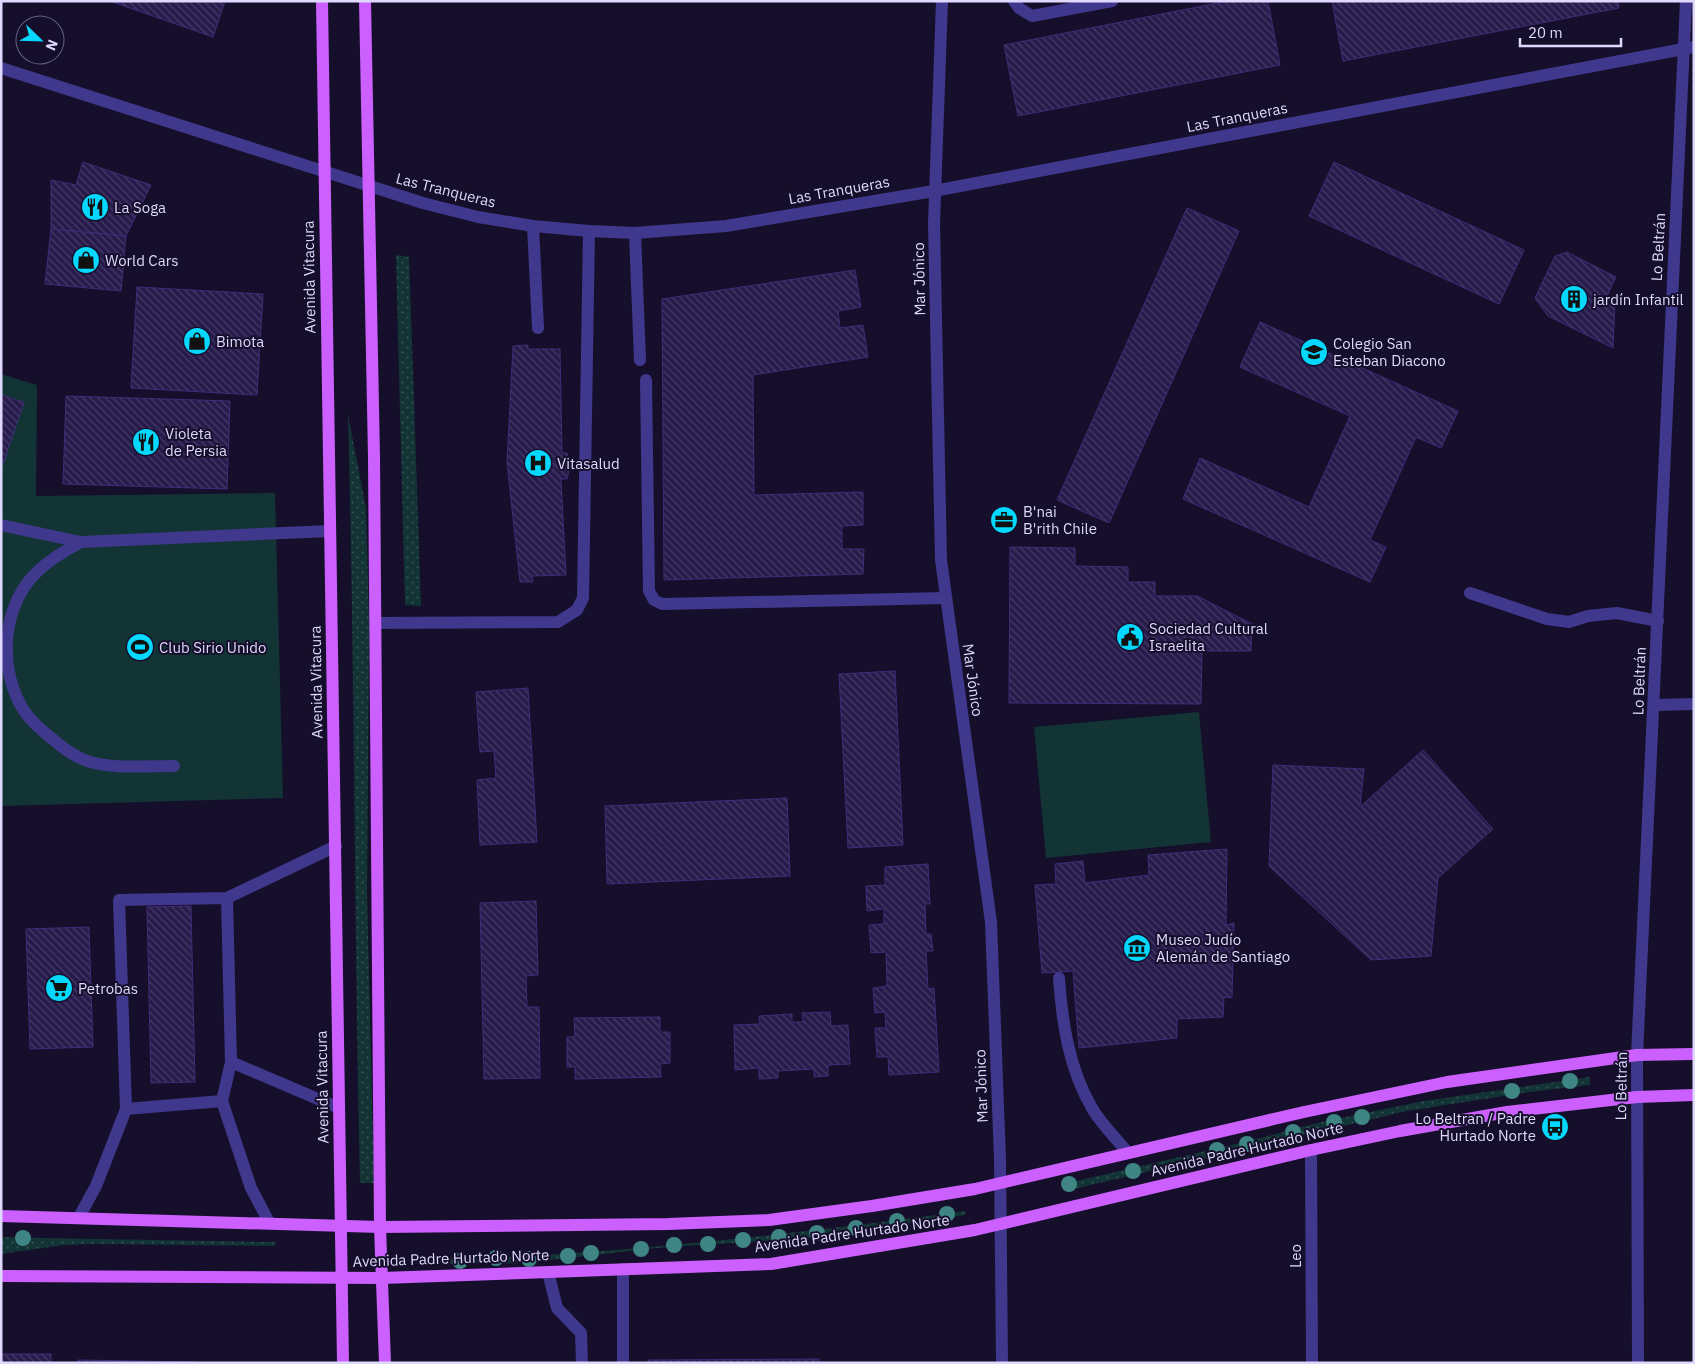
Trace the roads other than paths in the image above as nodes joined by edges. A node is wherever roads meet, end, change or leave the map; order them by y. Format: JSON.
{"nodes":[{"id":1,"x":322,"y":1,"type":"edge"},
{"id":2,"x":365,"y":1,"type":"edge"},
{"id":3,"x":942,"y":1,"type":"edge"},
{"id":4,"x":1014,"y":1,"type":"edge"},
{"id":5,"x":1112,"y":1,"type":"edge"},
{"id":6,"x":1686,"y":1,"type":"edge"},
{"id":7,"x":1689,"y":48,"type":"edge"},
{"id":8,"x":1,"y":68,"type":"edge"},
{"id":9,"x":324,"y":172,"type":"junction"},
{"id":10,"x":369,"y":186,"type":"junction"},
{"id":11,"x":934,"y":191,"type":"junction"},
{"id":12,"x":533,"y":226,"type":"junction"},
{"id":13,"x":589,"y":232,"type":"junction"},
{"id":14,"x":635,"y":232,"type":"junction"},
{"id":15,"x":538,"y":328,"type":"dead end"},
{"id":16,"x":640,"y":360,"type":"dead end"},
{"id":17,"x":646,"y":380,"type":"dead end"},
{"id":18,"x":1,"y":525,"type":"edge"},
{"id":19,"x":330,"y":531,"type":"junction"},
{"id":20,"x":81,"y":542,"type":"junction"},
{"id":21,"x":1470,"y":593,"type":"dead end"},
{"id":22,"x":946,"y":598,"type":"junction"},
{"id":23,"x":1658,"y":621,"type":"junction"},
{"id":24,"x":376,"y":624,"type":"junction"},
{"id":25,"x":1654,"y":704,"type":"junction"},
{"id":26,"x":1694,"y":704,"type":"edge"},
{"id":27,"x":174,"y":766,"type":"dead end"},
{"id":28,"x":336,"y":846,"type":"junction"},
{"id":29,"x":227,"y":898,"type":"junction"},
{"id":30,"x":1059,"y":978,"type":"dead end"},
{"id":31,"x":1694,"y":1054,"type":"edge"},
{"id":32,"x":1637,"y":1055,"type":"junction"},
{"id":33,"x":231,"y":1062,"type":"junction"},
{"id":34,"x":1694,"y":1095,"type":"edge"},
{"id":35,"x":1637,"y":1097,"type":"junction"},
{"id":36,"x":222,"y":1101,"type":"junction"},
{"id":37,"x":339,"y":1108,"type":"junction"},
{"id":38,"x":126,"y":1109,"type":"junction"},
{"id":39,"x":1312,"y":1150,"type":"junction"},
{"id":40,"x":1128,"y":1153,"type":"junction"},
{"id":41,"x":1000,"y":1182,"type":"junction"},
{"id":42,"x":1,"y":1216,"type":"edge"},
{"id":43,"x":79,"y":1217,"type":"junction"},
{"id":44,"x":269,"y":1222,"type":"junction"},
{"id":45,"x":1001,"y":1225,"type":"junction"},
{"id":46,"x":341,"y":1226,"type":"junction"},
{"id":47,"x":380,"y":1227,"type":"junction"},
{"id":48,"x":623,"y":1269,"type":"junction"},
{"id":49,"x":548,"y":1272,"type":"junction"},
{"id":50,"x":1,"y":1276,"type":"edge"},
{"id":51,"x":342,"y":1278,"type":"junction"},
{"id":52,"x":382,"y":1278,"type":"junction"},
{"id":53,"x":343,"y":1363,"type":"edge"},
{"id":54,"x":384,"y":1363,"type":"edge"},
{"id":55,"x":582,"y":1363,"type":"edge"},
{"id":56,"x":623,"y":1363,"type":"edge"},
{"id":57,"x":1002,"y":1363,"type":"edge"},
{"id":58,"x":1312,"y":1363,"type":"edge"},
{"id":59,"x":1638,"y":1363,"type":"edge"}],
"edges":[{"from":1,"to":9,"type":"main road","name":"Avenida Vitacura"},
{"from":2,"to":10,"type":"main road"},
{"from":3,"to":11,"type":"street","name":"Mar Jónico"},
{"from":4,"to":5,"type":"street"},
{"from":6,"to":7,"type":"street","name":"Lo Beltrán"},
{"from":7,"to":11,"type":"street","name":"Las Tranqueras"},
{"from":7,"to":23,"type":"street","name":"Lo Beltrán"},
{"from":8,"to":9,"type":"street","name":"Las Tranqueras"},
{"from":9,"to":10,"type":"street","name":"Las Tranqueras"},
{"from":9,"to":19,"type":"main road","name":"Avenida Vitacura"},
{"from":10,"to":12,"type":"street","name":"Las Tranqueras"},
{"from":10,"to":24,"type":"main road"},
{"from":11,"to":14,"type":"street","name":"Las Tranqueras"},
{"from":11,"to":22,"type":"street","name":"Mar Jónico"},
{"from":12,"to":13,"type":"street","name":"Las Tranqueras"},
{"from":12,"to":15,"type":"street"},
{"from":13,"to":14,"type":"street","name":"Las Tranqueras"},
{"from":13,"to":24,"type":"street"},
{"from":14,"to":16,"type":"street"},
{"from":17,"to":22,"type":"street"},
{"from":18,"to":20,"type":"street"},
{"from":19,"to":20,"type":"street"},
{"from":19,"to":28,"type":"main road","name":"Avenida Vitacura"},
{"from":20,"to":27,"type":"street"},
{"from":21,"to":23,"type":"street"},
{"from":22,"to":41,"type":"street","name":"Mar Jónico"},
{"from":23,"to":25,"type":"street","name":"Lo Beltrán"},
{"from":24,"to":47,"type":"main road"},
{"from":25,"to":26,"type":"street"},
{"from":25,"to":32,"type":"street","name":"Lo Beltrán"},
{"from":28,"to":29,"type":"street"},
{"from":28,"to":37,"type":"main road","name":"Avenida Vitacura"},
{"from":29,"to":33,"type":"street"},
{"from":29,"to":38,"type":"street"},
{"from":30,"to":40,"type":"street"},
{"from":31,"to":32,"type":"main road","name":"Avenida Padre Hurtado Norte"},
{"from":32,"to":35,"type":"street","name":"Lo Beltrán"},
{"from":32,"to":40,"type":"main road","name":"Avenida Padre Hurtado Norte"},
{"from":33,"to":36,"type":"street"},
{"from":33,"to":37,"type":"street"},
{"from":34,"to":35,"type":"main road","name":"Avenida Padre Hurtado Norte"},
{"from":35,"to":39,"type":"main road","name":"Avenida Padre Hurtado Norte"},
{"from":35,"to":59,"type":"street","name":"Lo Beltrán"},
{"from":36,"to":38,"type":"street"},
{"from":36,"to":44,"type":"street"},
{"from":37,"to":46,"type":"main road","name":"Avenida Vitacura"},
{"from":38,"to":43,"type":"street"},
{"from":39,"to":45,"type":"main road","name":"Avenida Padre Hurtado Norte"},
{"from":39,"to":58,"type":"street","name":"Leo"},
{"from":40,"to":41,"type":"main road","name":"Avenida Padre Hurtado Norte"},
{"from":41,"to":45,"type":"street","name":"Mar Jónico"},
{"from":41,"to":47,"type":"main road","name":"Avenida Padre Hurtado Norte"},
{"from":42,"to":43,"type":"main road","name":"Avenida Padre Hurtado Norte"},
{"from":43,"to":44,"type":"main road","name":"Avenida Padre Hurtado Norte"},
{"from":44,"to":46,"type":"main road","name":"Avenida Padre Hurtado Norte"},
{"from":45,"to":48,"type":"main road","name":"Avenida Padre Hurtado Norte"},
{"from":45,"to":57,"type":"street","name":"Mar Jónico"},
{"from":46,"to":47,"type":"main road","name":"Avenida Padre Hurtado Norte"},
{"from":46,"to":51,"type":"main road","name":"Avenida Vitacura"},
{"from":47,"to":52,"type":"main road"},
{"from":48,"to":49,"type":"main road","name":"Avenida Padre Hurtado Norte"},
{"from":48,"to":56,"type":"street"},
{"from":49,"to":52,"type":"main road","name":"Avenida Padre Hurtado Norte"},
{"from":49,"to":55,"type":"street"},
{"from":50,"to":51,"type":"main road","name":"Avenida Padre Hurtado Norte"},
{"from":51,"to":52,"type":"main road","name":"Avenida Padre Hurtado Norte"},
{"from":51,"to":53,"type":"main road","name":"Avenida Vitacura"},
{"from":52,"to":54,"type":"main road"}]}
